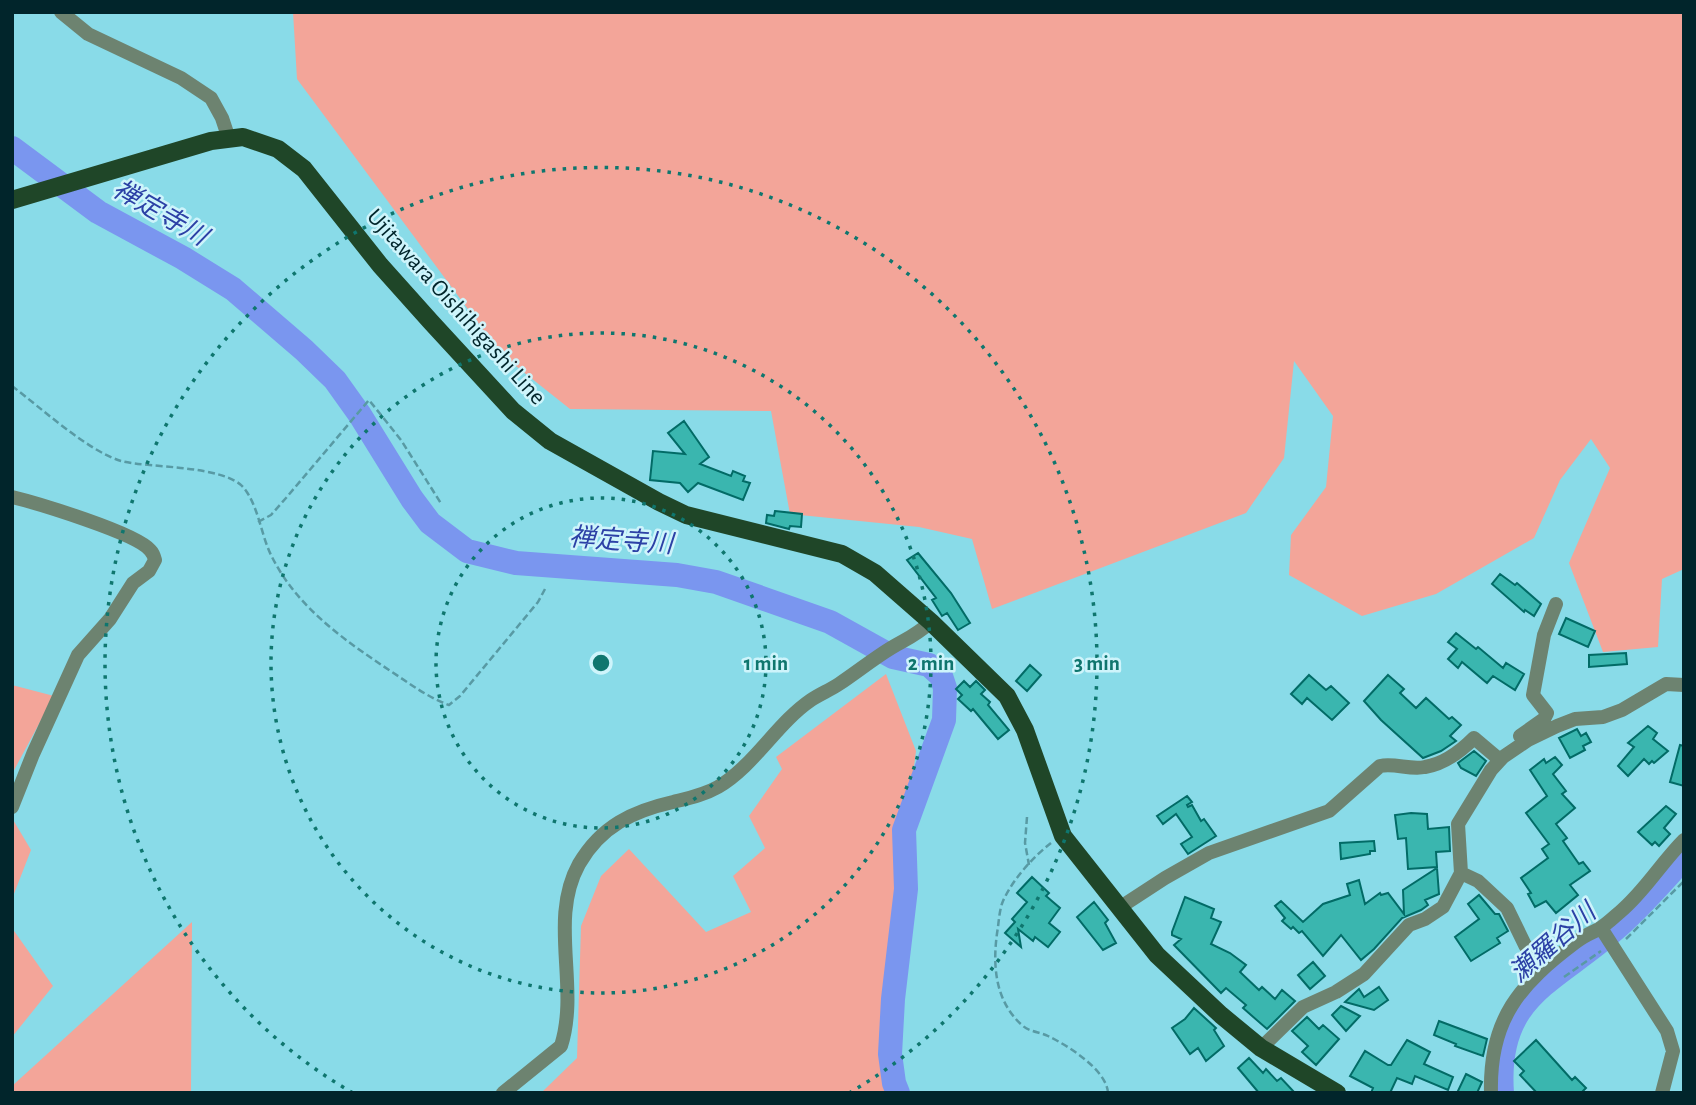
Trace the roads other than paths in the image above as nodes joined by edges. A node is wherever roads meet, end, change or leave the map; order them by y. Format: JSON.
{"nodes":[{"id":1,"x":61,"y":12,"type":"edge"},
{"id":2,"x":229,"y":139,"type":"junction"},
{"id":3,"x":12,"y":200,"type":"edge"},
{"id":4,"x":12,"y":497,"type":"edge"},
{"id":5,"x":1556,"y":604,"type":"dead end"},
{"id":6,"x":931,"y":622,"type":"junction"},
{"id":7,"x":1684,"y":685,"type":"edge"},
{"id":8,"x":1523,"y":743,"type":"junction"},
{"id":9,"x":1500,"y":760,"type":"junction"},
{"id":10,"x":12,"y":807,"type":"edge"},
{"id":11,"x":1684,"y":840,"type":"edge"},
{"id":12,"x":1461,"y":873,"type":"junction"},
{"id":13,"x":1119,"y":908,"type":"junction"},
{"id":14,"x":1608,"y":937,"type":"junction"},
{"id":15,"x":1541,"y":969,"type":"junction"},
{"id":16,"x":1261,"y":1048,"type":"junction"},
{"id":17,"x":503,"y":1093,"type":"edge"},
{"id":18,"x":1337,"y":1093,"type":"edge"},
{"id":19,"x":1492,"y":1093,"type":"edge"},
{"id":20,"x":1662,"y":1093,"type":"edge"}],
"edges":[{"from":1,"to":2,"type":"street"},
{"from":2,"to":3,"type":"main road","name":"Ujitawara Oishihigashi Line"},
{"from":2,"to":6,"type":"main road","name":"Ujitawara Oishihigashi Line"},
{"from":4,"to":10,"type":"street"},
{"from":5,"to":8,"type":"street"},
{"from":6,"to":13,"type":"main road","name":"Ujitawara Oishihigashi Line"},
{"from":6,"to":17,"type":"street"},
{"from":7,"to":8,"type":"street"},
{"from":8,"to":9,"type":"street"},
{"from":9,"to":12,"type":"street"},
{"from":9,"to":13,"type":"street"},
{"from":11,"to":14,"type":"street"},
{"from":12,"to":15,"type":"street"},
{"from":12,"to":16,"type":"street"},
{"from":13,"to":16,"type":"main road","name":"Ujitawara Oishihigashi Line"},
{"from":14,"to":15,"type":"street"},
{"from":14,"to":20,"type":"street"},
{"from":15,"to":19,"type":"street"},
{"from":16,"to":18,"type":"main road","name":"Ujitawara Oishihigashi Line"}]}
